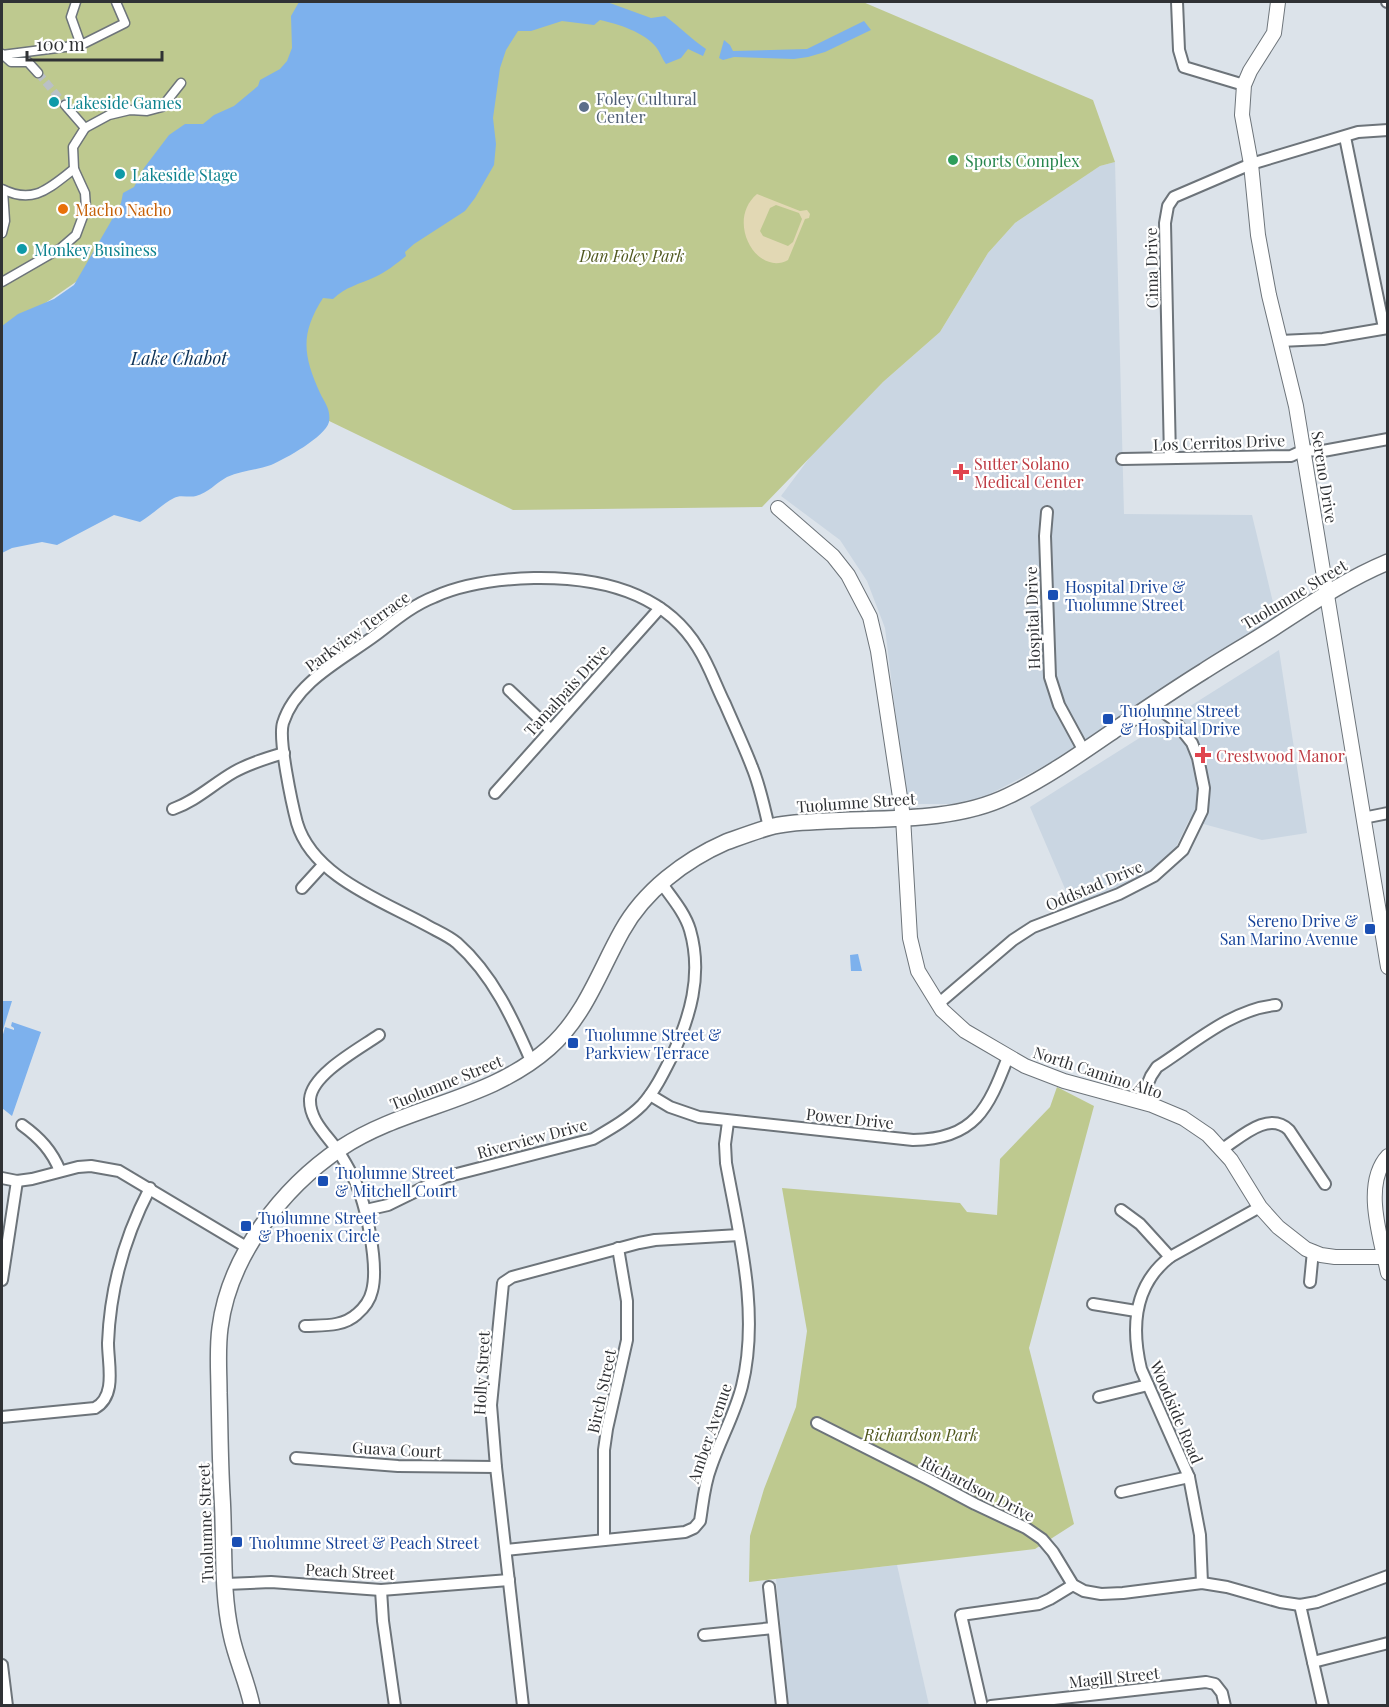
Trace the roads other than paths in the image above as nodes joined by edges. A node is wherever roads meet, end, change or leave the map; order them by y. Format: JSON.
{"nodes":[{"id":1,"x":76,"y":2,"type":"edge"},
{"id":2,"x":116,"y":2,"type":"edge"},
{"id":3,"x":1177,"y":2,"type":"edge"},
{"id":4,"x":1278,"y":2,"type":"edge"},
{"id":5,"x":81,"y":45,"type":"junction"},
{"id":6,"x":2,"y":54,"type":"edge"},
{"id":7,"x":38,"y":74,"type":"tunnel mouth"},
{"id":8,"x":181,"y":82,"type":"dead end"},
{"id":9,"x":1245,"y":85,"type":"junction"},
{"id":10,"x":65,"y":105,"type":"tunnel mouth"},
{"id":11,"x":84,"y":128,"type":"junction"},
{"id":12,"x":1388,"y":130,"type":"edge"},
{"id":13,"x":1345,"y":137,"type":"junction"},
{"id":14,"x":1251,"y":164,"type":"junction"},
{"id":15,"x":74,"y":169,"type":"junction"},
{"id":16,"x":2,"y":190,"type":"edge"},
{"id":17,"x":2,"y":233,"type":"edge"},
{"id":18,"x":2,"y":282,"type":"edge"},
{"id":19,"x":1386,"y":328,"type":"edge"},
{"id":20,"x":1280,"y":341,"type":"junction"},
{"id":21,"x":1388,"y":439,"type":"edge"},
{"id":22,"x":1304,"y":450,"type":"junction"},
{"id":23,"x":1170,"y":458,"type":"junction"},
{"id":24,"x":1122,"y":459,"type":"dead end"},
{"id":25,"x":778,"y":508,"type":"dead end"},
{"id":26,"x":1047,"y":512,"type":"dead end"},
{"id":27,"x":1388,"y":562,"type":"edge"},
{"id":28,"x":1326,"y":593,"type":"junction"},
{"id":29,"x":660,"y":608,"type":"junction"},
{"id":30,"x":509,"y":690,"type":"dead end"},
{"id":31,"x":1152,"y":704,"type":"junction"},
{"id":32,"x":550,"y":729,"type":"junction"},
{"id":33,"x":1084,"y":751,"type":"junction"},
{"id":34,"x":284,"y":753,"type":"junction"},
{"id":35,"x":495,"y":793,"type":"dead end"},
{"id":36,"x":173,"y":809,"type":"dead end"},
{"id":37,"x":1388,"y":813,"type":"edge"},
{"id":38,"x":903,"y":817,"type":"junction"},
{"id":39,"x":1363,"y":818,"type":"junction"},
{"id":40,"x":769,"y":827,"type":"junction"},
{"id":41,"x":323,"y":865,"type":"junction"},
{"id":42,"x":662,"y":884,"type":"junction"},
{"id":43,"x":302,"y":888,"type":"dead end"},
{"id":44,"x":1384,"y":926,"type":"edge"},
{"id":45,"x":1388,"y":967,"type":"edge"},
{"id":46,"x":938,"y":1004,"type":"junction"},
{"id":47,"x":1276,"y":1005,"type":"dead end"},
{"id":48,"x":379,"y":1035,"type":"dead end"},
{"id":49,"x":1008,"y":1057,"type":"junction"},
{"id":50,"x":532,"y":1063,"type":"junction"},
{"id":51,"x":650,"y":1095,"type":"junction"},
{"id":52,"x":1140,"y":1102,"type":"junction"},
{"id":53,"x":728,"y":1122,"type":"junction"},
{"id":54,"x":22,"y":1125,"type":"dead end"},
{"id":55,"x":338,"y":1150,"type":"junction"},
{"id":56,"x":1221,"y":1150,"type":"junction"},
{"id":57,"x":1388,"y":1156,"type":"edge"},
{"id":58,"x":60,"y":1171,"type":"junction"},
{"id":59,"x":2,"y":1178,"type":"edge"},
{"id":60,"x":17,"y":1181,"type":"junction"},
{"id":61,"x":1325,"y":1184,"type":"dead end"},
{"id":62,"x":150,"y":1188,"type":"junction"},
{"id":63,"x":1260,"y":1208,"type":"junction"},
{"id":64,"x":366,"y":1210,"type":"junction"},
{"id":65,"x":1121,"y":1210,"type":"dead end"},
{"id":66,"x":739,"y":1235,"type":"junction"},
{"id":67,"x":248,"y":1248,"type":"junction"},
{"id":68,"x":618,"y":1248,"type":"junction"},
{"id":69,"x":1312,"y":1251,"type":"junction"},
{"id":70,"x":1386,"y":1256,"type":"edge"},
{"id":71,"x":1170,"y":1257,"type":"junction"},
{"id":72,"x":1388,"y":1273,"type":"edge"},
{"id":73,"x":2,"y":1280,"type":"edge"},
{"id":74,"x":1310,"y":1282,"type":"dead end"},
{"id":75,"x":1094,"y":1304,"type":"dead end"},
{"id":76,"x":1137,"y":1311,"type":"junction"},
{"id":77,"x":305,"y":1326,"type":"dead end"},
{"id":78,"x":1148,"y":1384,"type":"junction"},
{"id":79,"x":1100,"y":1397,"type":"dead end"},
{"id":80,"x":2,"y":1418,"type":"edge"},
{"id":81,"x":817,"y":1423,"type":"dead end"},
{"id":82,"x":296,"y":1458,"type":"dead end"},
{"id":83,"x":496,"y":1467,"type":"junction"},
{"id":84,"x":1189,"y":1477,"type":"junction"},
{"id":85,"x":1121,"y":1492,"type":"dead end"},
{"id":86,"x":604,"y":1540,"type":"junction"},
{"id":87,"x":506,"y":1550,"type":"junction"},
{"id":88,"x":1388,"y":1576,"type":"edge"},
{"id":89,"x":509,"y":1580,"type":"junction"},
{"id":90,"x":1202,"y":1583,"type":"junction"},
{"id":91,"x":226,"y":1584,"type":"junction"},
{"id":92,"x":1074,"y":1585,"type":"junction"},
{"id":93,"x":770,"y":1587,"type":"dead end"},
{"id":94,"x":381,"y":1590,"type":"junction"},
{"id":95,"x":1300,"y":1605,"type":"junction"},
{"id":96,"x":773,"y":1628,"type":"junction"},
{"id":97,"x":704,"y":1635,"type":"dead end"},
{"id":98,"x":1388,"y":1643,"type":"edge"},
{"id":99,"x":1313,"y":1662,"type":"junction"},
{"id":100,"x":2,"y":1665,"type":"edge"},
{"id":101,"x":7,"y":1706,"type":"edge"},
{"id":102,"x":252,"y":1706,"type":"edge"},
{"id":103,"x":395,"y":1706,"type":"edge"},
{"id":104,"x":523,"y":1706,"type":"edge"},
{"id":105,"x":782,"y":1706,"type":"edge"},
{"id":106,"x":982,"y":1706,"type":"edge"},
{"id":107,"x":992,"y":1706,"type":"edge"},
{"id":108,"x":1225,"y":1706,"type":"edge"},
{"id":109,"x":1323,"y":1706,"type":"edge"}],
"edges":[{"from":1,"to":5,"type":"street"},
{"from":2,"to":5,"type":"street"},
{"from":3,"to":9,"type":"street"},
{"from":4,"to":9,"type":"street","name":"Sereno Drive"},
{"from":5,"to":6,"type":"street"},
{"from":6,"to":7,"type":"street"},
{"from":8,"to":11,"type":"street"},
{"from":9,"to":14,"type":"street","name":"Sereno Drive"},
{"from":10,"to":11,"type":"street"},
{"from":11,"to":15,"type":"street"},
{"from":12,"to":13,"type":"street","name":"Cima Drive"},
{"from":13,"to":14,"type":"street","name":"Cima Drive"},
{"from":13,"to":19,"type":"street"},
{"from":14,"to":20,"type":"street","name":"Sereno Drive"},
{"from":14,"to":23,"type":"street","name":"Cima Drive"},
{"from":15,"to":16,"type":"street"},
{"from":15,"to":18,"type":"street"},
{"from":16,"to":17,"type":"street"},
{"from":19,"to":20,"type":"street"},
{"from":20,"to":22,"type":"street","name":"Sereno Drive"},
{"from":21,"to":22,"type":"street","name":"Los Cerritos Drive"},
{"from":22,"to":23,"type":"street","name":"Los Cerritos Drive"},
{"from":22,"to":28,"type":"street","name":"Sereno Drive"},
{"from":23,"to":24,"type":"street","name":"Los Cerritos Drive"},
{"from":25,"to":38,"type":"street","name":"North Camino Alto"},
{"from":26,"to":33,"type":"street","name":"Hospital Drive"},
{"from":27,"to":28,"type":"main road","name":"Tuolumne Street"},
{"from":28,"to":31,"type":"main road","name":"Tuolumne Street"},
{"from":28,"to":39,"type":"street","name":"Sereno Drive"},
{"from":29,"to":32,"type":"street","name":"Tamalpais Drive"},
{"from":29,"to":34,"type":"street","name":"Parkview Terrace"},
{"from":29,"to":40,"type":"street","name":"Parkview Terrace"},
{"from":30,"to":32,"type":"street"},
{"from":31,"to":33,"type":"main road","name":"Tuolumne Street"},
{"from":31,"to":46,"type":"street","name":"Oddstad Drive"},
{"from":32,"to":35,"type":"street","name":"Tamalpais Drive"},
{"from":33,"to":38,"type":"main road","name":"Tuolumne Street"},
{"from":34,"to":36,"type":"street"},
{"from":34,"to":41,"type":"street","name":"Parkview Terrace"},
{"from":37,"to":39,"type":"street"},
{"from":38,"to":40,"type":"main road","name":"Tuolumne Street"},
{"from":38,"to":46,"type":"street","name":"North Camino Alto"},
{"from":39,"to":44,"type":"street","name":"Sereno Drive"},
{"from":40,"to":42,"type":"main road","name":"Tuolumne Street"},
{"from":41,"to":43,"type":"street"},
{"from":41,"to":50,"type":"street","name":"Parkview Terrace"},
{"from":42,"to":50,"type":"main road","name":"Tuolumne Street"},
{"from":42,"to":51,"type":"street","name":"Riverview Drive"},
{"from":44,"to":45,"type":"street","name":"Sereno Drive"},
{"from":46,"to":49,"type":"street","name":"North Camino Alto"},
{"from":47,"to":52,"type":"street"},
{"from":48,"to":55,"type":"street"},
{"from":49,"to":52,"type":"street","name":"North Camino Alto"},
{"from":49,"to":53,"type":"street","name":"Power Drive"},
{"from":50,"to":55,"type":"main road","name":"Tuolumne Street"},
{"from":51,"to":53,"type":"street","name":"Power Drive"},
{"from":51,"to":64,"type":"street","name":"Riverview Drive"},
{"from":52,"to":56,"type":"street","name":"North Camino Alto"},
{"from":53,"to":66,"type":"street","name":"Amber Avenue"},
{"from":54,"to":58,"type":"street"},
{"from":55,"to":64,"type":"street"},
{"from":55,"to":67,"type":"main road","name":"Tuolumne Street"},
{"from":56,"to":61,"type":"street"},
{"from":56,"to":63,"type":"street","name":"North Camino Alto"},
{"from":57,"to":70,"type":"street"},
{"from":58,"to":60,"type":"street"},
{"from":58,"to":62,"type":"street"},
{"from":59,"to":60,"type":"street"},
{"from":60,"to":73,"type":"street"},
{"from":62,"to":67,"type":"street"},
{"from":62,"to":80,"type":"street"},
{"from":63,"to":69,"type":"street","name":"North Camino Alto"},
{"from":63,"to":71,"type":"street","name":"Woodside Road"},
{"from":64,"to":77,"type":"street"},
{"from":65,"to":71,"type":"street"},
{"from":66,"to":68,"type":"street","name":"Holly Street"},
{"from":66,"to":86,"type":"street","name":"Amber Avenue"},
{"from":67,"to":91,"type":"main road","name":"Tuolumne Street"},
{"from":68,"to":83,"type":"street","name":"Holly Street"},
{"from":68,"to":86,"type":"street","name":"Birch Street"},
{"from":69,"to":70,"type":"street","name":"North Camino Alto"},
{"from":69,"to":74,"type":"street"},
{"from":70,"to":72,"type":"street"},
{"from":71,"to":76,"type":"street","name":"Woodside Road"},
{"from":75,"to":76,"type":"street"},
{"from":76,"to":78,"type":"street","name":"Woodside Road"},
{"from":78,"to":79,"type":"street"},
{"from":78,"to":84,"type":"street","name":"Woodside Road"},
{"from":81,"to":92,"type":"street","name":"Richardson Drive"},
{"from":82,"to":83,"type":"street","name":"Guava Court"},
{"from":83,"to":87,"type":"street","name":"Holly Street"},
{"from":84,"to":85,"type":"street"},
{"from":84,"to":90,"type":"street","name":"Woodside Road"},
{"from":86,"to":87,"type":"street","name":"Amber Avenue"},
{"from":87,"to":89,"type":"street","name":"Holly Street"},
{"from":88,"to":95,"type":"street"},
{"from":89,"to":94,"type":"street","name":"Peach Street"},
{"from":89,"to":104,"type":"street","name":"Holly Street"},
{"from":90,"to":92,"type":"street"},
{"from":90,"to":95,"type":"street"},
{"from":91,"to":94,"type":"street","name":"Peach Street"},
{"from":91,"to":102,"type":"main road","name":"Tuolumne Street"},
{"from":92,"to":106,"type":"street"},
{"from":93,"to":96,"type":"street"},
{"from":94,"to":103,"type":"street"},
{"from":95,"to":99,"type":"street"},
{"from":96,"to":97,"type":"street"},
{"from":96,"to":105,"type":"street"},
{"from":98,"to":99,"type":"street"},
{"from":99,"to":109,"type":"street"},
{"from":100,"to":101,"type":"street"},
{"from":107,"to":108,"type":"street","name":"Magill Street"}]}
